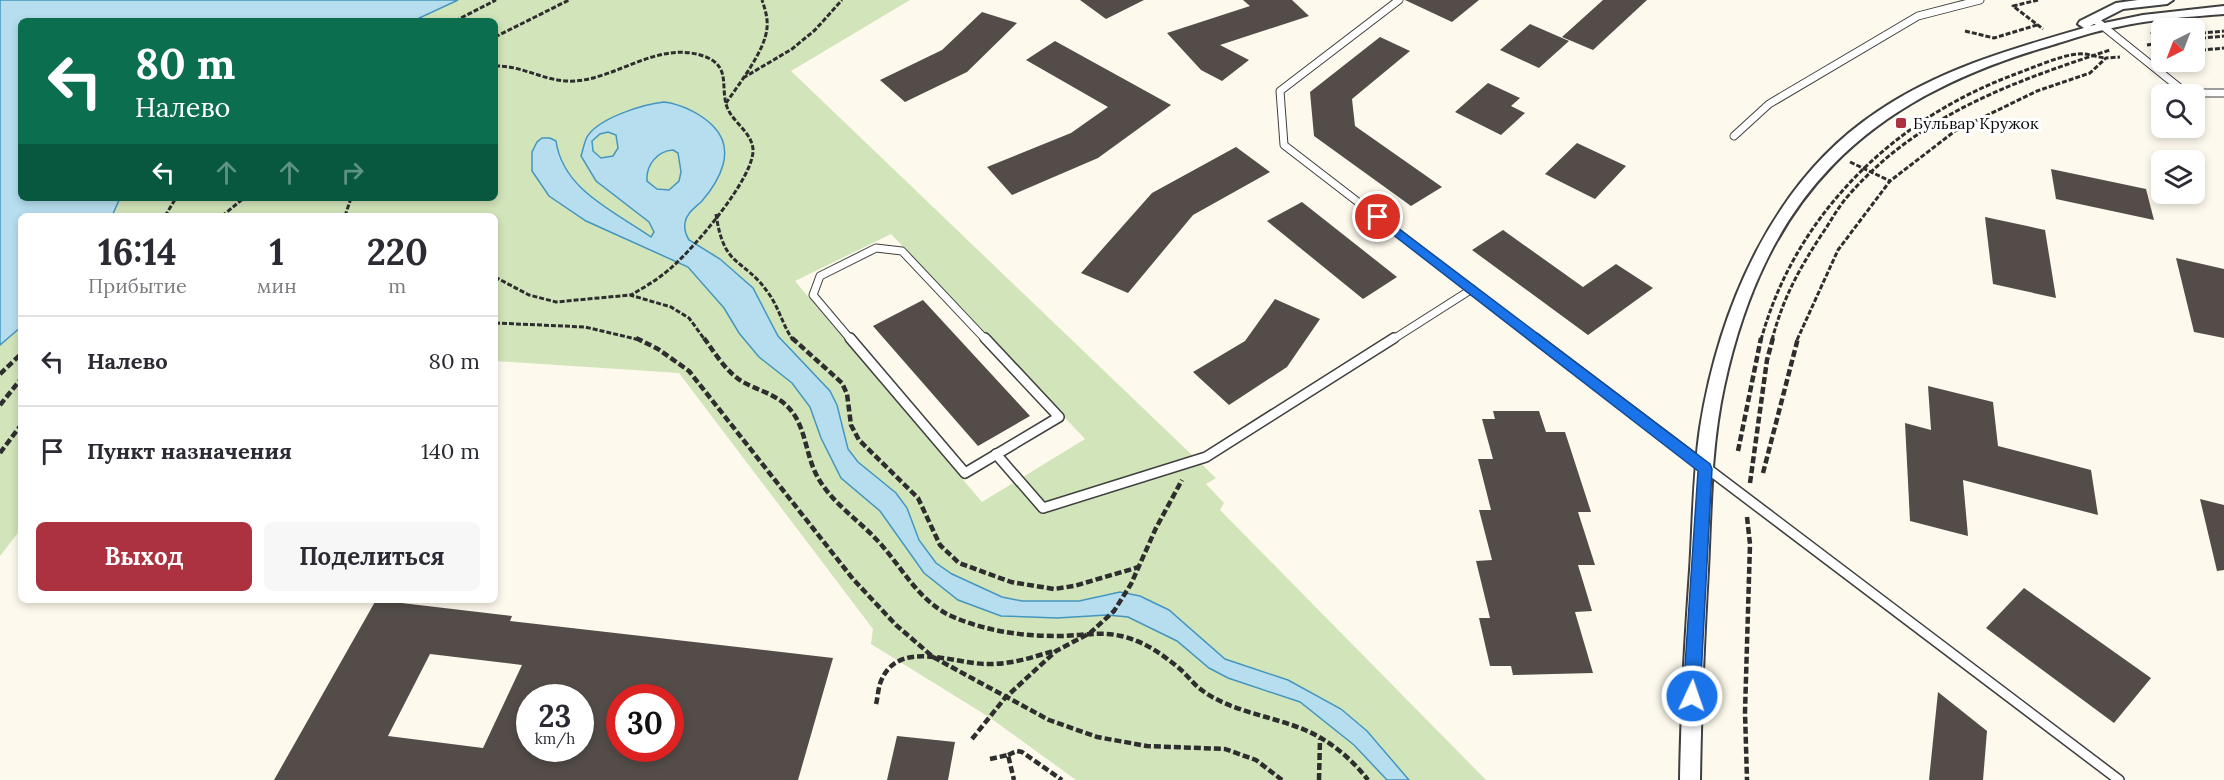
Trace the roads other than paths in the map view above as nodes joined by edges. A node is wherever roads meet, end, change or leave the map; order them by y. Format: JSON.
{"nodes":[{"id":1,"x":1399,"y":0,"type":"edge"},
{"id":2,"x":1980,"y":0,"type":"edge"},
{"id":3,"x":2166,"y":0,"type":"edge"},
{"id":4,"x":2224,"y":10,"type":"edge"},
{"id":5,"x":2099,"y":22,"type":"junction"},
{"id":6,"x":2224,"y":93,"type":"edge"},
{"id":7,"x":1734,"y":136,"type":"dead end"},
{"id":8,"x":1472,"y":289,"type":"junction"},
{"id":9,"x":996,"y":454,"type":"junction"},
{"id":10,"x":1705,"y":469,"type":"junction"},
{"id":11,"x":1690,"y":780,"type":"edge"},
{"id":12,"x":2119,"y":780,"type":"edge"}],
"edges":[{"from":1,"to":8,"type":"lane"},
{"from":2,"to":7,"type":"lane"},
{"from":3,"to":5,"type":"street"},
{"from":4,"to":5,"type":"street"},
{"from":5,"to":6,"type":"lane"},
{"from":5,"to":10,"type":"street"},
{"from":8,"to":9,"type":"lane"},
{"from":8,"to":10,"type":"lane"},
{"from":9,"to":9,"type":"lane"},
{"from":10,"to":11,"type":"street"},
{"from":10,"to":12,"type":"lane"}]}
